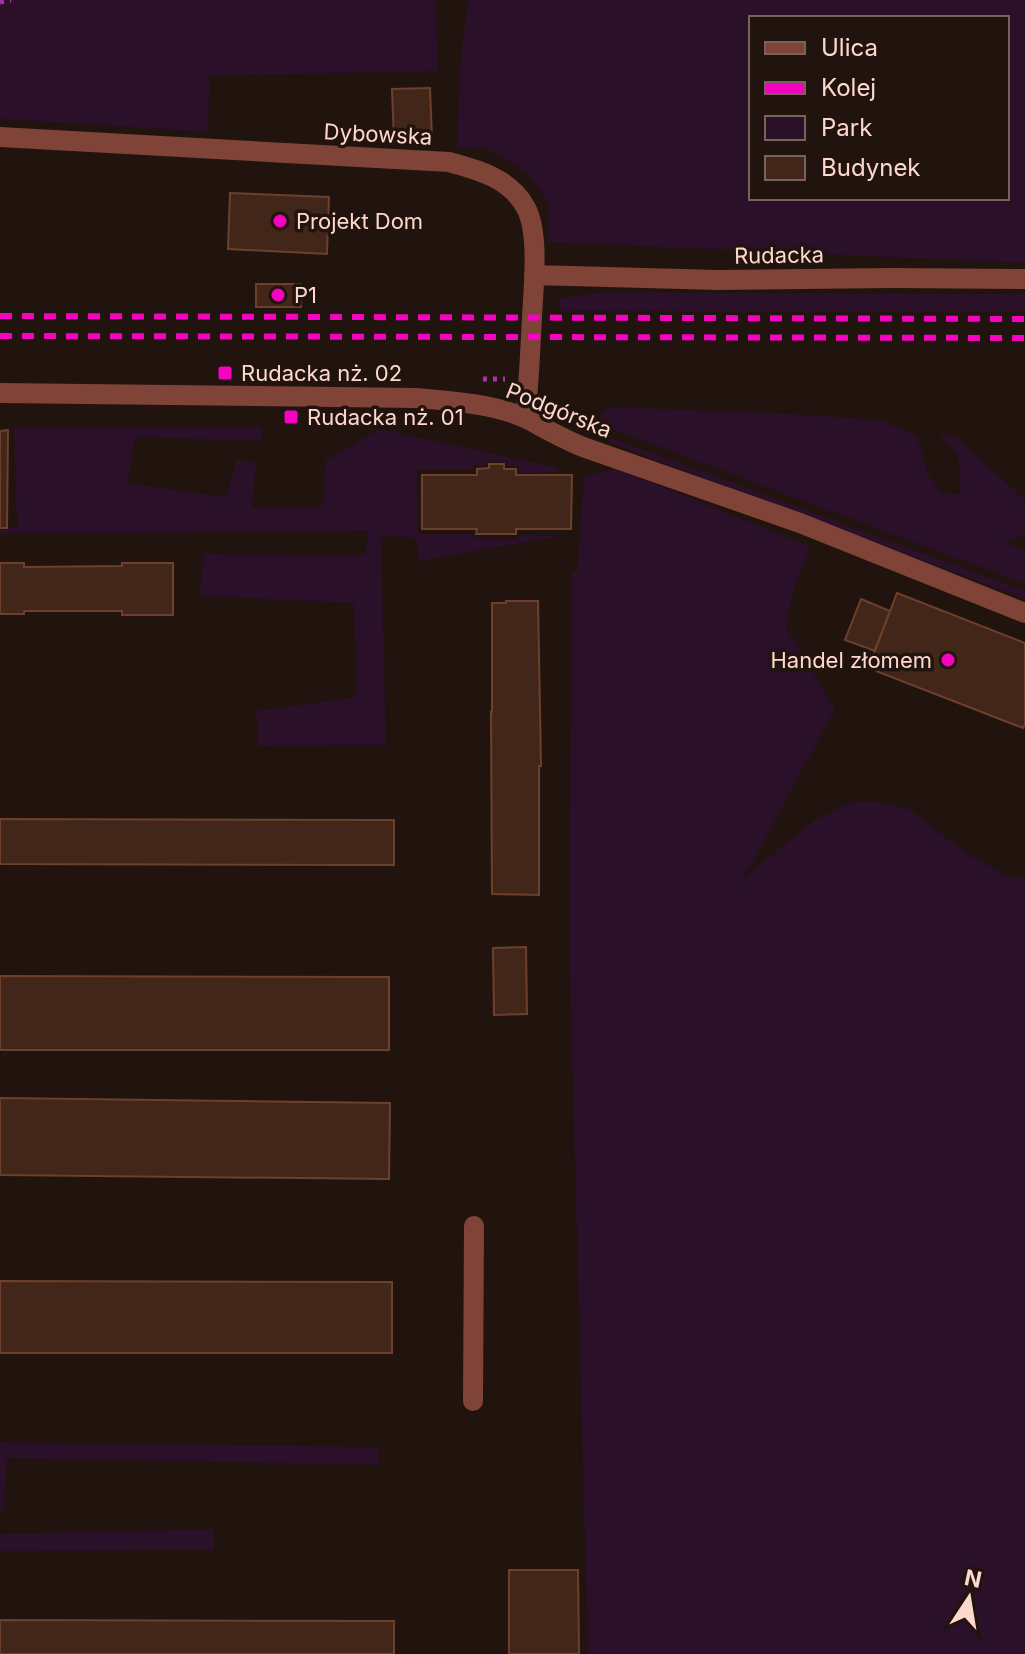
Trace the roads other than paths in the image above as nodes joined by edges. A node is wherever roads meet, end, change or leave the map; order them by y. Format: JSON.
{"nodes":[{"id":1,"x":0,"y":137,"type":"edge"},
{"id":2,"x":534,"y":275,"type":"junction"},
{"id":3,"x":1025,"y":279,"type":"edge"},
{"id":4,"x":0,"y":393,"type":"edge"},
{"id":5,"x":525,"y":418,"type":"junction"},
{"id":6,"x":1025,"y":613,"type":"edge"},
{"id":7,"x":474,"y":1226,"type":"dead end"},
{"id":8,"x":473,"y":1401,"type":"dead end"}],
"edges":[{"from":1,"to":2,"type":"street","name":"Dybowska"},
{"from":2,"to":3,"type":"street","name":"Rudacka"},
{"from":2,"to":5,"type":"street","name":"Dybowska"},
{"from":4,"to":5,"type":"street","name":"Podgórska"},
{"from":5,"to":6,"type":"street","name":"Podgórska"},
{"from":7,"to":8,"type":"street"}]}
